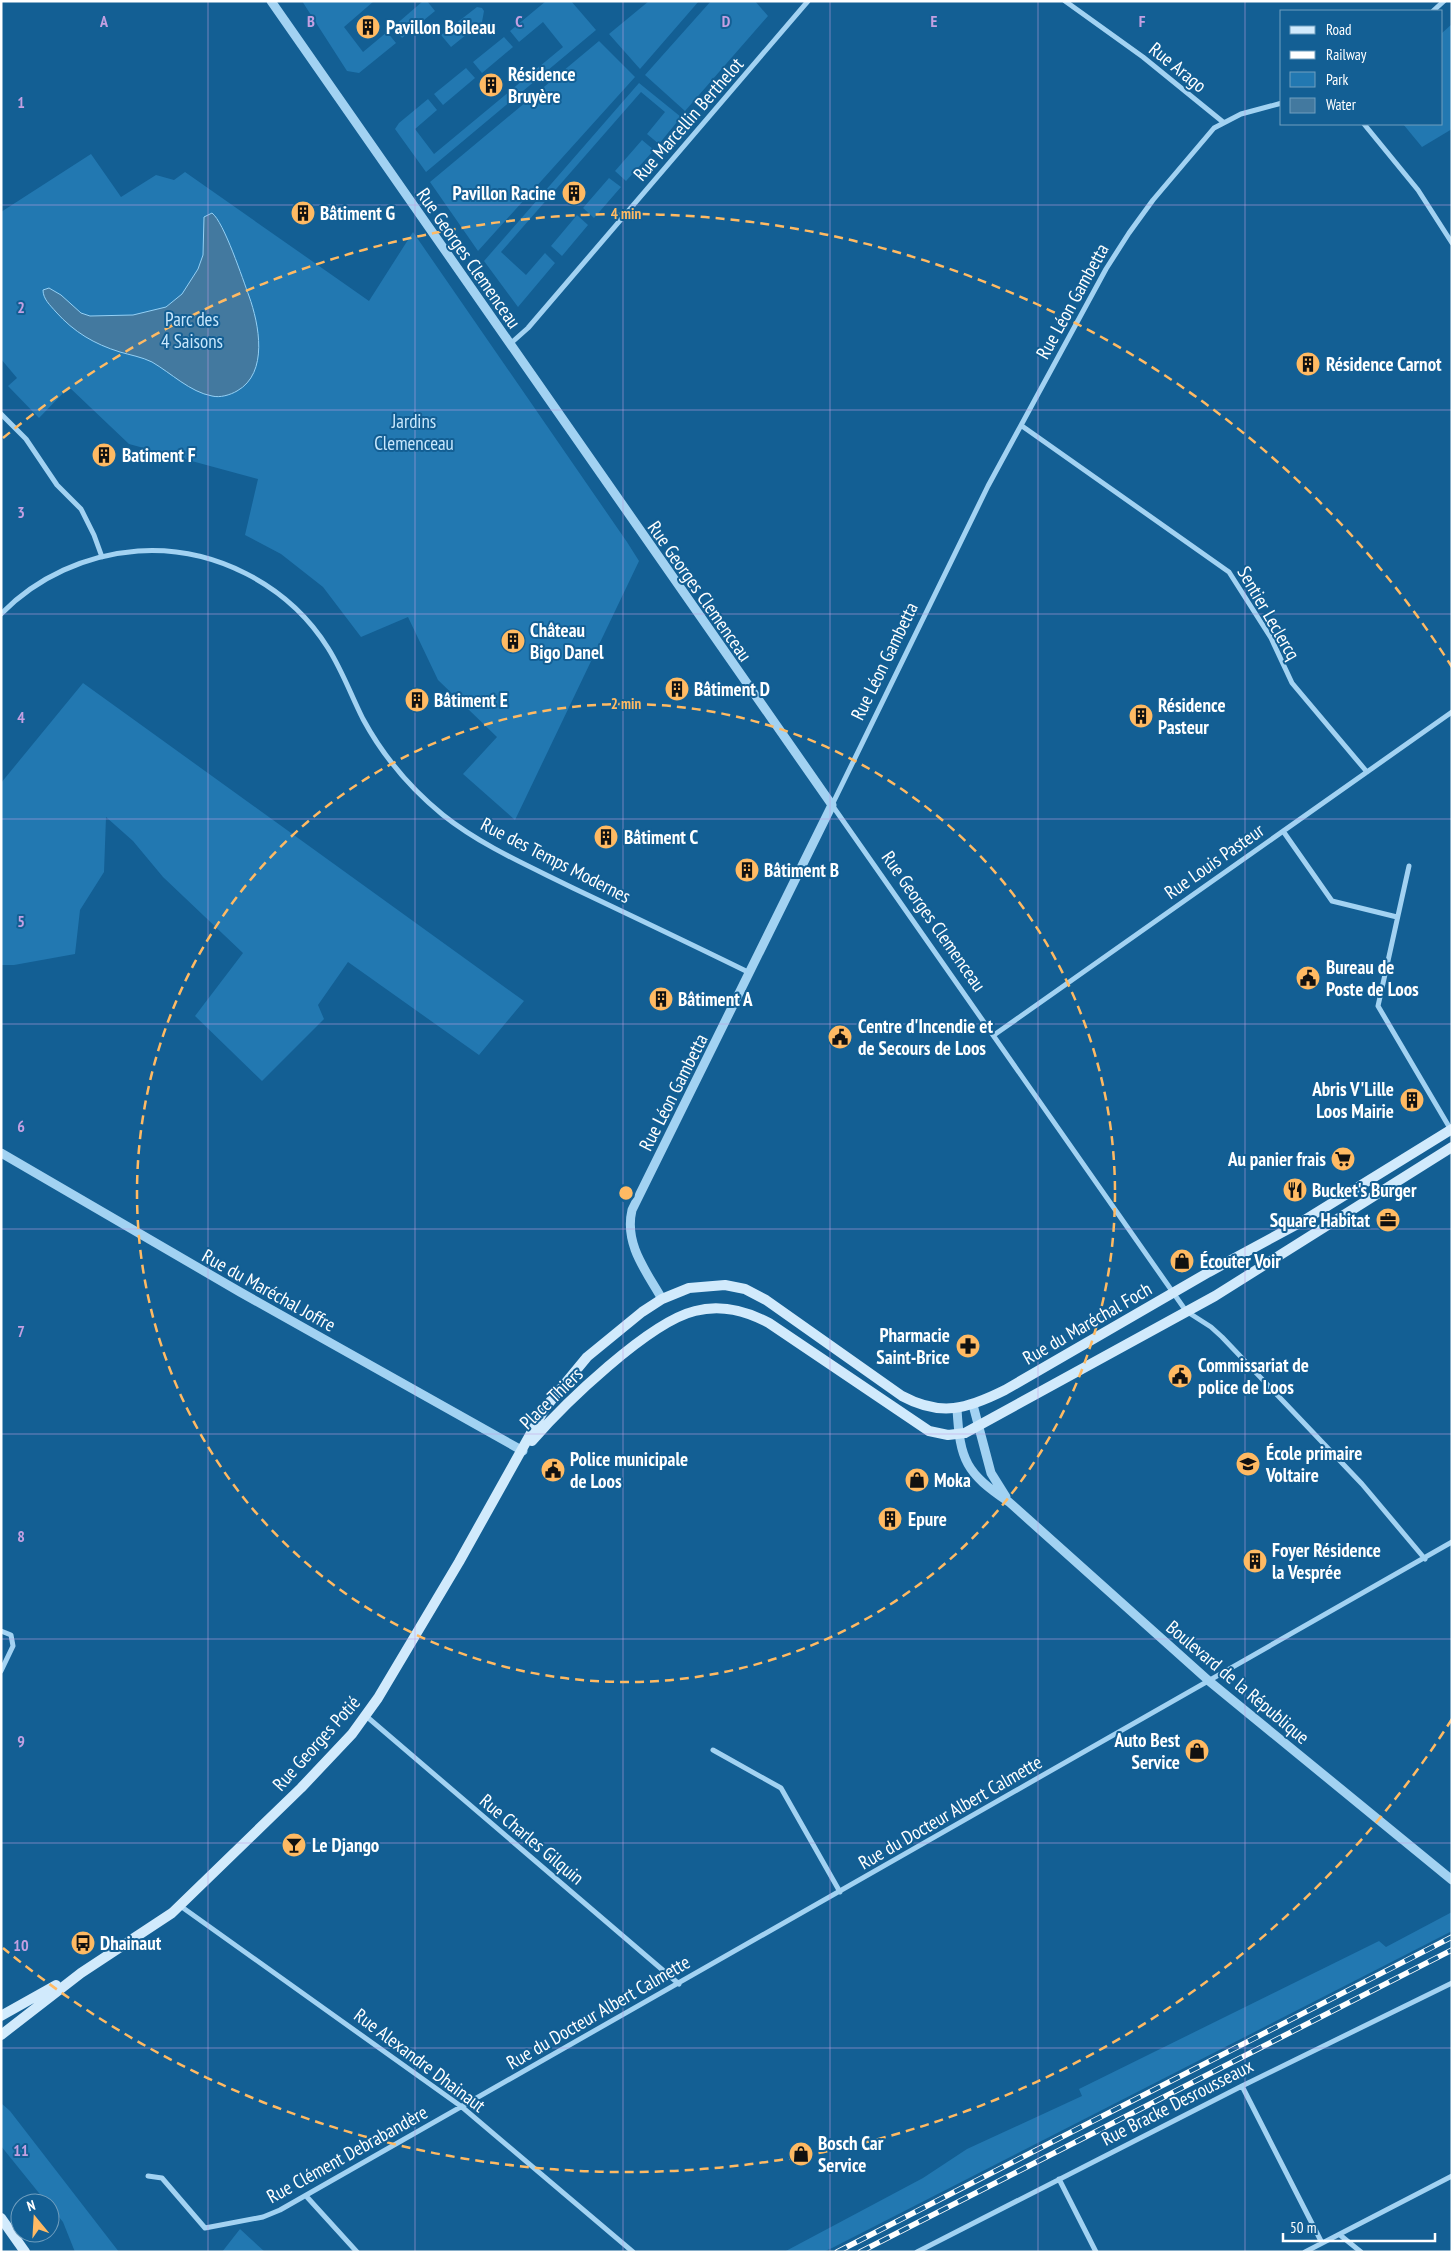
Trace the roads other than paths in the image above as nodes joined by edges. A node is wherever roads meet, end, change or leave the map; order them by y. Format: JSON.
{"nodes":[{"id":1,"x":808,"y":1,"type":"edge"},
{"id":2,"x":1065,"y":1,"type":"edge"},
{"id":3,"x":1444,"y":1,"type":"edge"},
{"id":4,"x":275,"y":4,"type":"edge"},
{"id":5,"x":1434,"y":10,"type":"edge"},
{"id":6,"x":1280,"y":104,"type":"edge"},
{"id":7,"x":1223,"y":122,"type":"junction"},
{"id":8,"x":1365,"y":125,"type":"edge"},
{"id":9,"x":1452,"y":243,"type":"edge"},
{"id":10,"x":509,"y":344,"type":"junction"},
{"id":11,"x":1,"y":414,"type":"edge"},
{"id":12,"x":1022,"y":426,"type":"junction"},
{"id":13,"x":102,"y":557,"type":"junction"},
{"id":14,"x":1,"y":614,"type":"edge"},
{"id":15,"x":1452,"y":712,"type":"edge"},
{"id":16,"x":1367,"y":772,"type":"junction"},
{"id":17,"x":832,"y":806,"type":"junction"},
{"id":18,"x":1283,"y":831,"type":"junction"},
{"id":19,"x":1409,"y":866,"type":"dead end"},
{"id":20,"x":1397,"y":917,"type":"junction"},
{"id":21,"x":750,"y":973,"type":"junction"},
{"id":22,"x":994,"y":1035,"type":"junction"},
{"id":23,"x":1452,"y":1130,"type":"edge"},
{"id":24,"x":1452,"y":1147,"type":"edge"},
{"id":25,"x":1,"y":1153,"type":"edge"},
{"id":26,"x":736,"y":1287,"type":"joint"},
{"id":27,"x":1174,"y":1293,"type":"junction"},
{"id":28,"x":662,"y":1298,"type":"junction"},
{"id":29,"x":1186,"y":1311,"type":"junction"},
{"id":30,"x":750,"y":1314,"type":"joint"},
{"id":31,"x":973,"y":1405,"type":"junction"},
{"id":32,"x":957,"y":1410,"type":"junction"},
{"id":33,"x":980,"y":1426,"type":"junction"},
{"id":34,"x":958,"y":1435,"type":"junction"},
{"id":35,"x":523,"y":1451,"type":"junction"},
{"id":36,"x":1009,"y":1502,"type":"junction"},
{"id":37,"x":1452,"y":1542,"type":"edge"},
{"id":38,"x":1425,"y":1558,"type":"junction"},
{"id":39,"x":1,"y":1630,"type":"edge"},
{"id":40,"x":1,"y":1671,"type":"edge"},
{"id":41,"x":1209,"y":1681,"type":"junction"},
{"id":42,"x":366,"y":1716,"type":"junction"},
{"id":43,"x":713,"y":1750,"type":"dead end"},
{"id":44,"x":1452,"y":1880,"type":"edge"},
{"id":45,"x":840,"y":1892,"type":"junction"},
{"id":46,"x":179,"y":1905,"type":"junction"},
{"id":47,"x":81,"y":1973,"type":"junction"},
{"id":48,"x":1452,"y":1983,"type":"edge"},
{"id":49,"x":679,"y":1984,"type":"junction"},
{"id":50,"x":1,"y":2016,"type":"edge"},
{"id":51,"x":1,"y":2035,"type":"edge"},
{"id":52,"x":1242,"y":2086,"type":"junction"},
{"id":53,"x":462,"y":2107,"type":"junction"},
{"id":54,"x":148,"y":2176,"type":"dead end"},
{"id":55,"x":1452,"y":2176,"type":"edge"},
{"id":56,"x":1059,"y":2179,"type":"junction"},
{"id":57,"x":307,"y":2197,"type":"junction"},
{"id":58,"x":1,"y":2218,"type":"edge"},
{"id":59,"x":1340,"y":2235,"type":"junction"},
{"id":60,"x":1322,"y":2243,"type":"junction"},
{"id":61,"x":25,"y":2252,"type":"edge"},
{"id":62,"x":358,"y":2252,"type":"edge"},
{"id":63,"x":633,"y":2252,"type":"edge"},
{"id":64,"x":917,"y":2252,"type":"edge"},
{"id":65,"x":1096,"y":2252,"type":"edge"},
{"id":66,"x":1305,"y":2252,"type":"edge"},
{"id":67,"x":1361,"y":2252,"type":"edge"}],
"edges":[{"from":1,"to":10,"type":"street","name":"Rue Marcellin Berthelot"},
{"from":2,"to":7,"type":"street","name":"Rue Arago"},
{"from":3,"to":5,"type":"street"},
{"from":4,"to":10,"type":"street","name":"Rue Georges Clemenceau"},
{"from":6,"to":7,"type":"street","name":"Rue Léon Gambetta"},
{"from":7,"to":12,"type":"street","name":"Rue Léon Gambetta"},
{"from":8,"to":9,"type":"street"},
{"from":10,"to":17,"type":"street","name":"Rue Georges Clemenceau"},
{"from":11,"to":13,"type":"street"},
{"from":12,"to":16,"type":"street","name":"Sentier Leclercq"},
{"from":12,"to":17,"type":"street","name":"Rue Léon Gambetta"},
{"from":13,"to":14,"type":"street","name":"Rue des Temps Modernes"},
{"from":13,"to":21,"type":"street","name":"Rue des Temps Modernes"},
{"from":15,"to":16,"type":"street","name":"Rue Louis Pasteur"},
{"from":16,"to":18,"type":"street","name":"Rue Louis Pasteur"},
{"from":17,"to":21,"type":"street","name":"Rue Léon Gambetta"},
{"from":17,"to":22,"type":"street","name":"Rue Georges Clemenceau"},
{"from":18,"to":20,"type":"street"},
{"from":18,"to":22,"type":"street","name":"Rue Louis Pasteur"},
{"from":19,"to":20,"type":"street"},
{"from":20,"to":23,"type":"street"},
{"from":21,"to":28,"type":"street","name":"Rue Léon Gambetta"},
{"from":22,"to":27,"type":"street","name":"Rue Georges Clemenceau"},
{"from":23,"to":27,"type":"main road","name":"Rue du Maréchal Foch"},
{"from":24,"to":29,"type":"main road","name":"Rue du Maréchal Foch"},
{"from":25,"to":35,"type":"street","name":"Rue du Maréchal Joffre"},
{"from":26,"to":28,"type":"main road","name":"Place Thiers"},
{"from":26,"to":32,"type":"main road","name":"Rue du Maréchal Foch"},
{"from":27,"to":29,"type":"street","name":"Rue Georges Clemenceau"},
{"from":27,"to":31,"type":"main road","name":"Rue du Maréchal Foch"},
{"from":28,"to":35,"type":"main road","name":"Place Thiers"},
{"from":29,"to":33,"type":"main road","name":"Rue du Maréchal Foch"},
{"from":29,"to":38,"type":"street"},
{"from":30,"to":34,"type":"main road","name":"Rue du Maréchal Foch"},
{"from":30,"to":35,"type":"main road","name":"Place Thiers"},
{"from":31,"to":32,"type":"main road","name":"Rue du Maréchal Foch"},
{"from":31,"to":33,"type":"street","name":"Boulevard de la République"},
{"from":32,"to":34,"type":"street","name":"Boulevard de la République"},
{"from":33,"to":34,"type":"main road","name":"Rue du Maréchal Foch"},
{"from":33,"to":36,"type":"street","name":"Boulevard de la République"},
{"from":34,"to":36,"type":"street","name":"Boulevard de la République"},
{"from":35,"to":42,"type":"main road","name":"Rue Georges Potié"},
{"from":36,"to":41,"type":"street","name":"Boulevard de la République"},
{"from":37,"to":38,"type":"street","name":"Rue du Docteur Albert Calmette"},
{"from":38,"to":41,"type":"street","name":"Rue du Docteur Albert Calmette"},
{"from":39,"to":40,"type":"street"},
{"from":41,"to":44,"type":"street","name":"Boulevard de la République"},
{"from":41,"to":45,"type":"street","name":"Rue du Docteur Albert Calmette"},
{"from":42,"to":46,"type":"main road","name":"Rue Georges Potié"},
{"from":42,"to":49,"type":"street","name":"Rue Charles Gilquin"},
{"from":43,"to":45,"type":"street"},
{"from":45,"to":49,"type":"street","name":"Rue du Docteur Albert Calmette"},
{"from":46,"to":47,"type":"main road","name":"Rue Georges Potié"},
{"from":46,"to":53,"type":"street","name":"Rue Alexandre Dhainaut"},
{"from":47,"to":50,"type":"main road","name":"Rue Georges Potié"},
{"from":47,"to":51,"type":"main road","name":"Rue Georges Potié"},
{"from":48,"to":52,"type":"street","name":"Rue Bracke Desrousseaux"},
{"from":49,"to":53,"type":"street","name":"Rue du Docteur Albert Calmette"},
{"from":52,"to":56,"type":"street","name":"Rue Bracke Desrousseaux"},
{"from":52,"to":60,"type":"street"},
{"from":53,"to":57,"type":"street","name":"Rue Clément Debrabandère"},
{"from":53,"to":63,"type":"street","name":"Rue Alexandre Dhainaut"},
{"from":54,"to":57,"type":"street","name":"Rue Clément Debrabandère"},
{"from":55,"to":59,"type":"street"},
{"from":56,"to":64,"type":"street","name":"Rue Bracke Desrousseaux"},
{"from":56,"to":65,"type":"street"},
{"from":57,"to":62,"type":"street"},
{"from":58,"to":61,"type":"main road"},
{"from":59,"to":60,"type":"street"},
{"from":59,"to":67,"type":"street"},
{"from":60,"to":66,"type":"street"}]}
